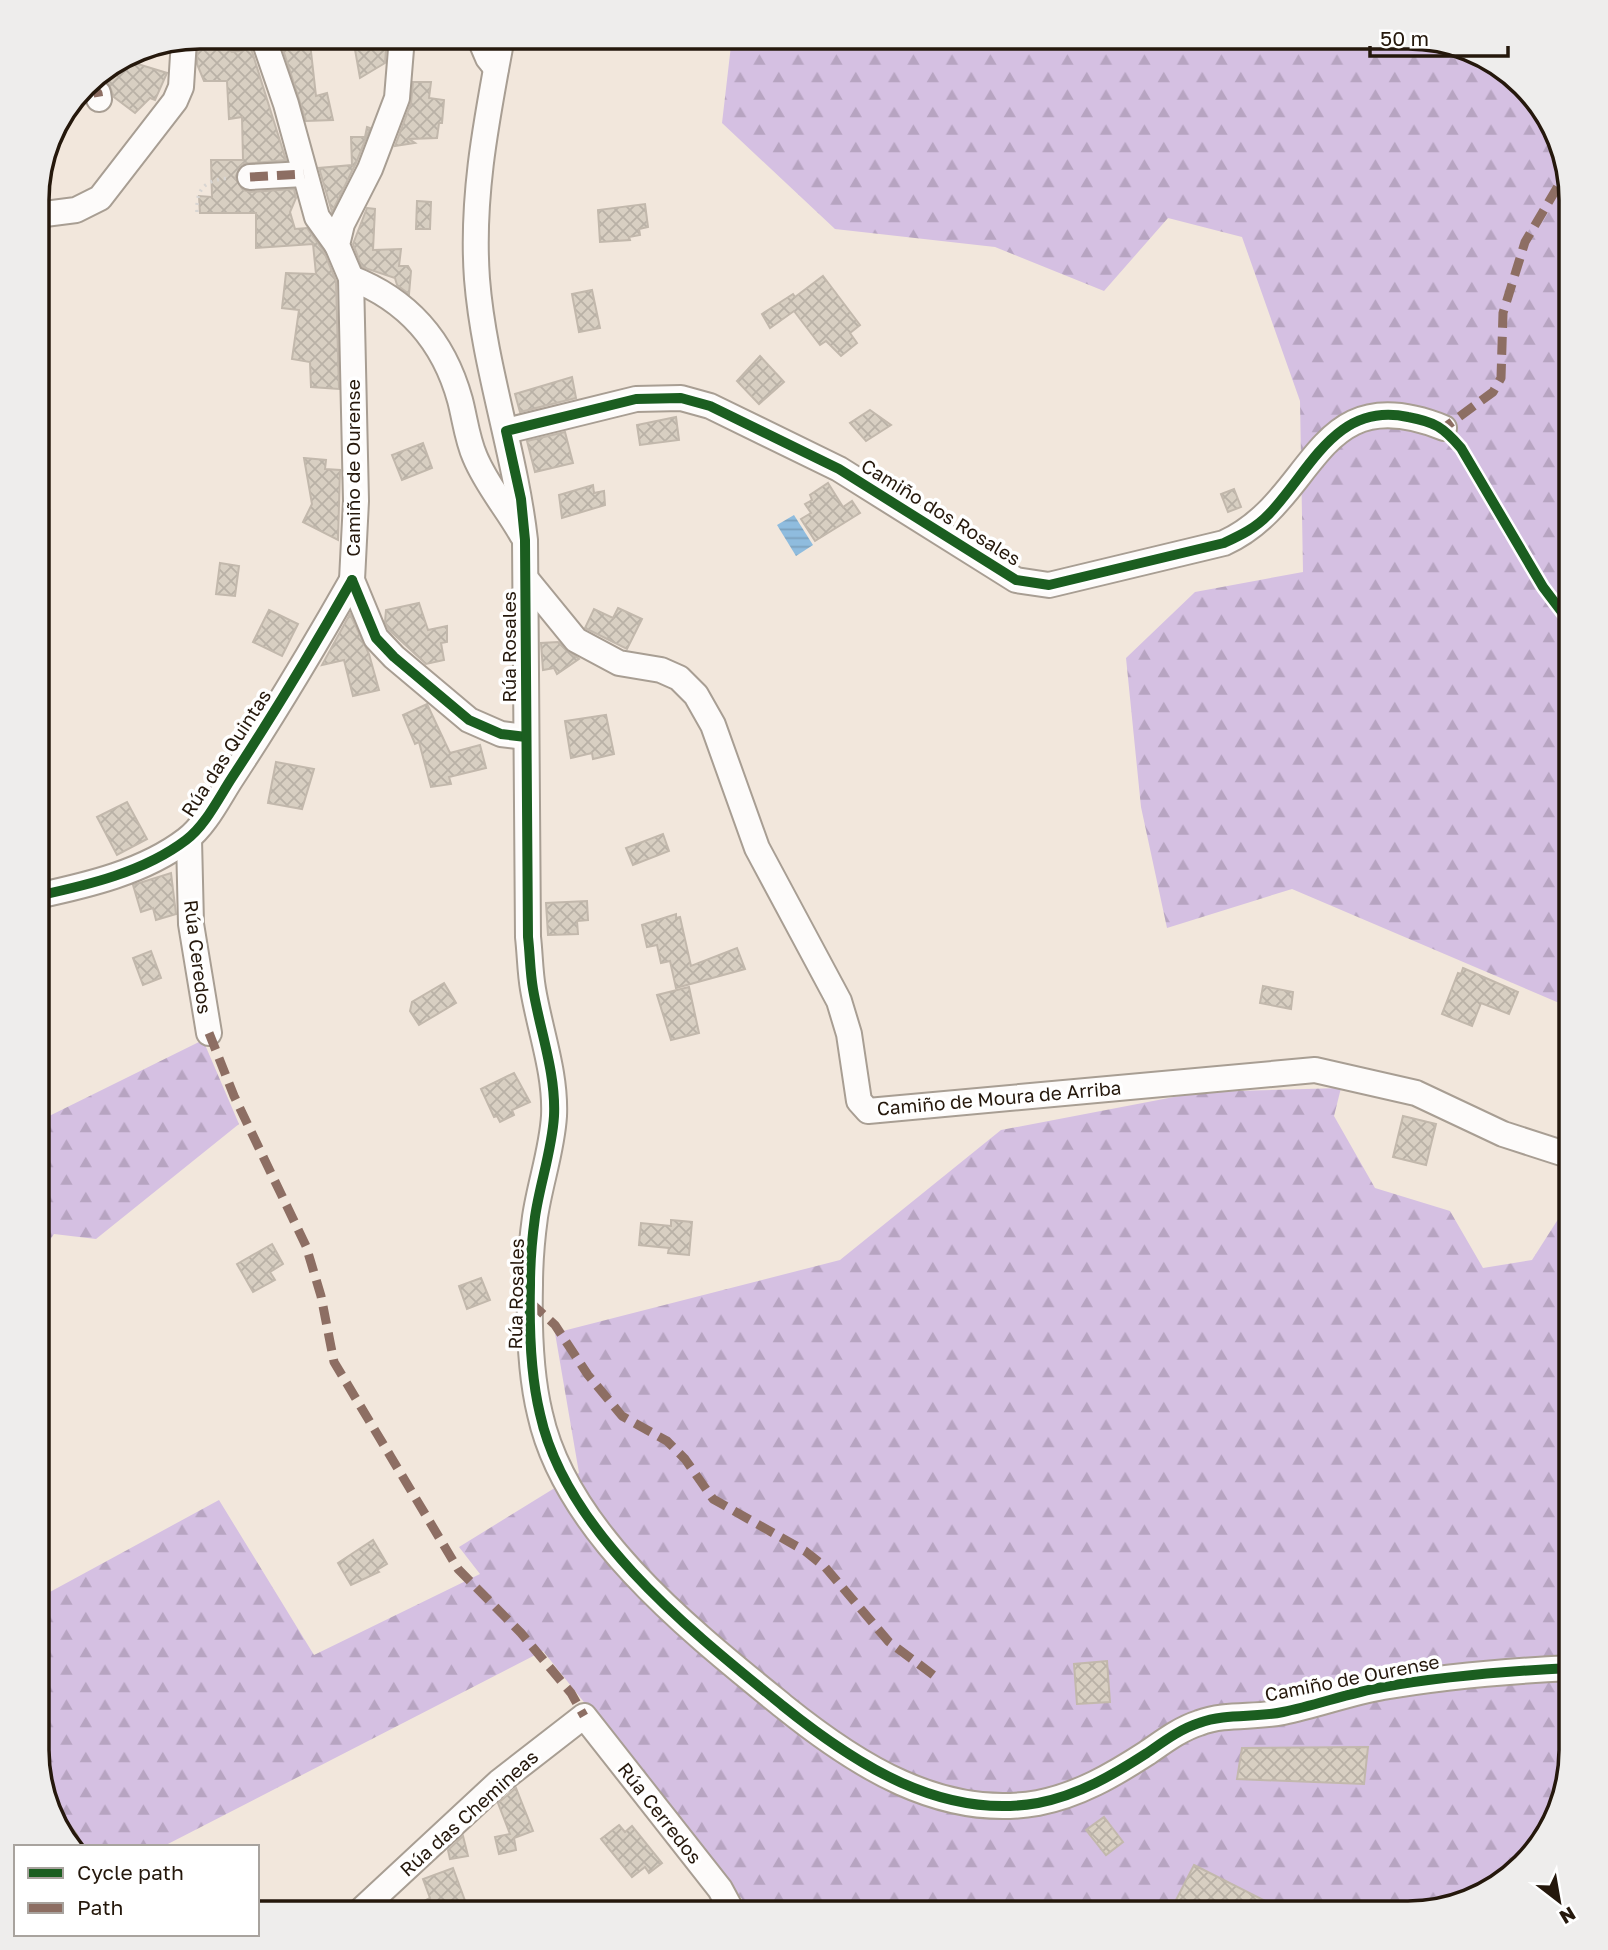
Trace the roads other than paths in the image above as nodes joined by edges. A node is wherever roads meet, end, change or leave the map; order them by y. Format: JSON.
{"nodes":[{"id":1,"x":267,"y":49,"type":"edge"},
{"id":2,"x":401,"y":49,"type":"edge"},
{"id":3,"x":483,"y":49,"type":"edge"},
{"id":4,"x":500,"y":49,"type":"edge"},
{"id":5,"x":184,"y":50,"type":"edge"},
{"id":6,"x":496,"y":68,"type":"junction"},
{"id":7,"x":304,"y":174,"type":"junction"},
{"id":8,"x":250,"y":177,"type":"road end"},
{"id":9,"x":49,"y":213,"type":"edge"},
{"id":10,"x":337,"y":245,"type":"junction"},
{"id":11,"x":351,"y":278,"type":"junction"},
{"id":12,"x":1444,"y":428,"type":"dead end"},
{"id":13,"x":506,"y":431,"type":"junction"},
{"id":14,"x":525,"y":540,"type":"junction"},
{"id":15,"x":352,"y":580,"type":"junction"},
{"id":16,"x":527,"y":580,"type":"junction"},
{"id":17,"x":526,"y":737,"type":"junction"},
{"id":18,"x":189,"y":839,"type":"junction"},
{"id":19,"x":49,"y":893,"type":"edge"},
{"id":20,"x":209,"y":1033,"type":"dead end"},
{"id":21,"x":1559,"y":1152,"type":"edge"},
{"id":22,"x":1559,"y":1669,"type":"edge"},
{"id":23,"x":583,"y":1716,"type":"joint"},
{"id":24,"x":1112,"y":1775,"type":"joint"},
{"id":25,"x":371,"y":1901,"type":"edge"},
{"id":26,"x":727,"y":1901,"type":"edge"}],
"edges":[{"from":1,"to":7,"type":"street"},
{"from":2,"to":10,"type":"street"},
{"from":3,"to":6,"type":"street"},
{"from":4,"to":6,"type":"street","name":"Rúa Rosales"},
{"from":5,"to":9,"type":"street"},
{"from":6,"to":13,"type":"street","name":"Rúa Rosales"},
{"from":7,"to":8,"type":"street"},
{"from":7,"to":10,"type":"street"},
{"from":10,"to":11,"type":"street"},
{"from":11,"to":14,"type":"street"},
{"from":11,"to":15,"type":"street","name":"Camiño de Ourense"},
{"from":12,"to":13,"type":"street","name":"Camiño dos Rosales"},
{"from":13,"to":14,"type":"street","name":"Rúa Rosales"},
{"from":14,"to":16,"type":"street","name":"Rúa Rosales"},
{"from":15,"to":17,"type":"street","name":"Camiño de Ourense"},
{"from":15,"to":18,"type":"street","name":"Rúa das Quintas"},
{"from":16,"to":17,"type":"street","name":"Rúa Rosales"},
{"from":16,"to":21,"type":"street","name":"Camiño de Moura de Arriba"},
{"from":17,"to":24,"type":"street","name":"Rúa Rosales"},
{"from":18,"to":19,"type":"street","name":"Rúa das Quintas"},
{"from":18,"to":20,"type":"street","name":"Rúa Ceredos"},
{"from":22,"to":24,"type":"street","name":"Camiño de Ourense"},
{"from":23,"to":25,"type":"street","name":"Rúa das Chemineas"},
{"from":23,"to":26,"type":"street","name":"Rúa Cerredos"}]}
